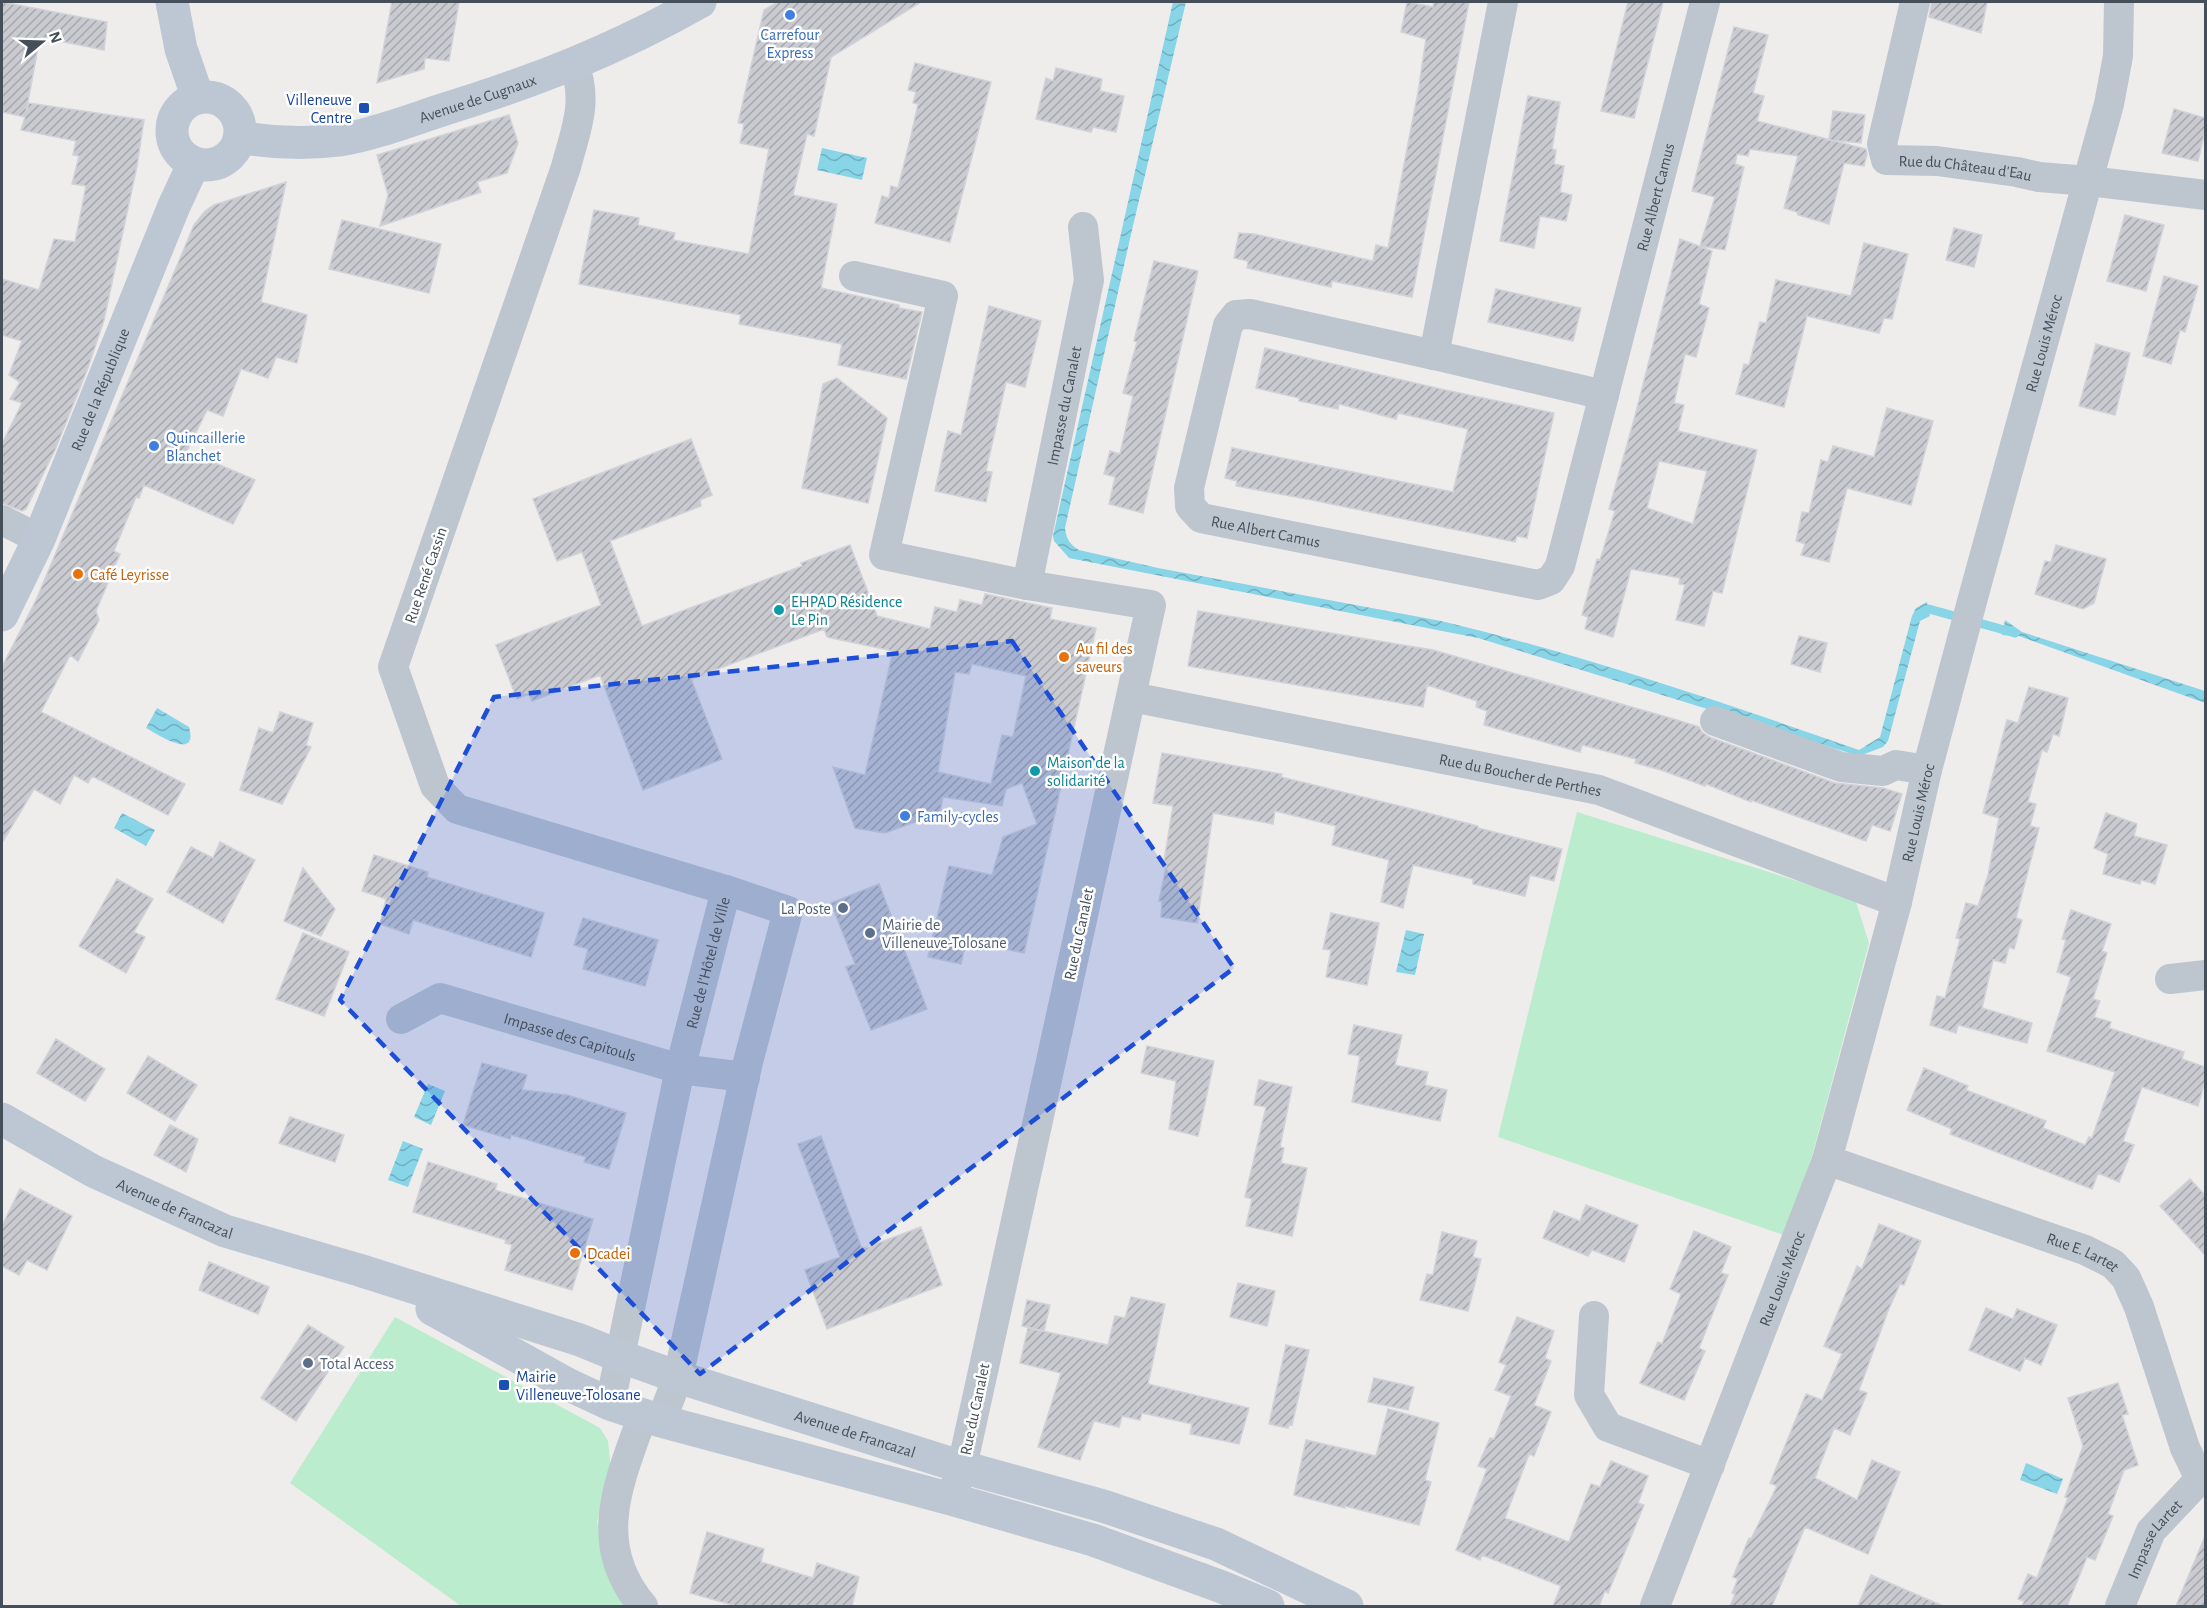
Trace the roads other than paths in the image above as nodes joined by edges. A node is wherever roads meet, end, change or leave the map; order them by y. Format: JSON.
{"nodes":[{"id":1,"x":172,"y":2,"type":"edge"},
{"id":2,"x":700,"y":2,"type":"edge"},
{"id":3,"x":1503,"y":2,"type":"edge"},
{"id":4,"x":1705,"y":2,"type":"edge"},
{"id":5,"x":1915,"y":2,"type":"edge"},
{"id":6,"x":2119,"y":2,"type":"edge"},
{"id":7,"x":574,"y":65,"type":"junction"},
{"id":8,"x":198,"y":98,"type":"junction"},
{"id":9,"x":240,"y":138,"type":"junction"},
{"id":10,"x":194,"y":163,"type":"junction"},
{"id":11,"x":2089,"y":181,"type":"junction"},
{"id":12,"x":2205,"y":195,"type":"edge"},
{"id":13,"x":1083,"y":227,"type":"dead end"},
{"id":14,"x":854,"y":276,"type":"dead end"},
{"id":15,"x":1434,"y":355,"type":"junction"},
{"id":16,"x":1604,"y":395,"type":"junction"},
{"id":17,"x":2,"y":520,"type":"edge"},
{"id":18,"x":39,"y":539,"type":"junction"},
{"id":19,"x":1028,"y":585,"type":"junction"},
{"id":20,"x":2,"y":615,"type":"edge"},
{"id":21,"x":1132,"y":697,"type":"junction"},
{"id":22,"x":1715,"y":722,"type":"dead end"},
{"id":23,"x":1927,"y":770,"type":"junction"},
{"id":24,"x":726,"y":890,"type":"junction"},
{"id":25,"x":1896,"y":902,"type":"junction"},
{"id":26,"x":2205,"y":975,"type":"edge"},
{"id":27,"x":2170,"y":979,"type":"dead end"},
{"id":28,"x":401,"y":1018,"type":"dead end"},
{"id":29,"x":680,"y":1069,"type":"junction"},
{"id":30,"x":746,"y":1077,"type":"junction"},
{"id":31,"x":2,"y":1119,"type":"edge"},
{"id":32,"x":1827,"y":1160,"type":"junction"},
{"id":33,"x":359,"y":1270,"type":"junction"},
{"id":34,"x":1594,"y":1316,"type":"dead end"},
{"id":35,"x":619,"y":1356,"type":"junction"},
{"id":36,"x":678,"y":1377,"type":"junction"},
{"id":37,"x":610,"y":1404,"type":"junction"},
{"id":38,"x":652,"y":1418,"type":"junction"},
{"id":39,"x":1710,"y":1465,"type":"junction"},
{"id":40,"x":962,"y":1467,"type":"junction"},
{"id":41,"x":2203,"y":1480,"type":"edge"},
{"id":42,"x":951,"y":1499,"type":"junction"},
{"id":43,"x":643,"y":1606,"type":"edge"},
{"id":44,"x":1268,"y":1606,"type":"edge"},
{"id":45,"x":1347,"y":1606,"type":"edge"},
{"id":46,"x":1655,"y":1606,"type":"edge"},
{"id":47,"x":2120,"y":1606,"type":"edge"}],
"edges":[{"from":1,"to":8,"type":"main road"},
{"from":2,"to":7,"type":"main road","name":"Avenue de Cugnaux"},
{"from":3,"to":15,"type":"street"},
{"from":4,"to":16,"type":"street","name":"Rue Albert Camus"},
{"from":5,"to":11,"type":"street","name":"Rue du Château d'Eau"},
{"from":6,"to":11,"type":"street","name":"Rue Louis Méroc"},
{"from":7,"to":9,"type":"main road","name":"Avenue de Cugnaux"},
{"from":7,"to":24,"type":"street","name":"Rue René Cassin"},
{"from":8,"to":9,"type":"main road"},
{"from":8,"to":10,"type":"main road"},
{"from":9,"to":10,"type":"main road"},
{"from":10,"to":18,"type":"main road","name":"Rue de la République"},
{"from":11,"to":12,"type":"street","name":"Rue du Château d'Eau"},
{"from":11,"to":23,"type":"street","name":"Rue Louis Méroc"},
{"from":13,"to":19,"type":"street","name":"Impasse du Canalet"},
{"from":14,"to":19,"type":"street","name":"Rue du Canalet"},
{"from":15,"to":16,"type":"street","name":"Rue Albert Camus"},
{"from":15,"to":16,"type":"street","name":"Rue Albert Camus"},
{"from":17,"to":18,"type":"street"},
{"from":18,"to":20,"type":"main road","name":"Rue de la République"},
{"from":19,"to":21,"type":"street","name":"Rue du Canalet"},
{"from":21,"to":25,"type":"street","name":"Rue du Boucher de Perthes"},
{"from":21,"to":40,"type":"street","name":"Rue du Canalet"},
{"from":22,"to":23,"type":"street"},
{"from":23,"to":25,"type":"street","name":"Rue Louis Méroc"},
{"from":24,"to":29,"type":"street","name":"Rue de l'Hôtel de Ville"},
{"from":24,"to":30,"type":"street","name":"Rue de l'Hôtel de Ville"},
{"from":25,"to":32,"type":"street","name":"Rue Louis Méroc"},
{"from":26,"to":27,"type":"street"},
{"from":28,"to":29,"type":"street","name":"Impasse des Capitouls"},
{"from":29,"to":30,"type":"street","name":"Impasse des Capitouls"},
{"from":29,"to":35,"type":"street","name":"Rue de l'Hôtel de Ville"},
{"from":30,"to":36,"type":"street","name":"Rue de l'Hôtel de Ville"},
{"from":31,"to":33,"type":"main road","name":"Avenue de Francazal"},
{"from":32,"to":39,"type":"street","name":"Rue Louis Méroc"},
{"from":32,"to":41,"type":"street","name":"Rue E. Lartet"},
{"from":33,"to":35,"type":"main road","name":"Avenue de Francazal"},
{"from":33,"to":37,"type":"main road","name":"Avenue de Francazal"},
{"from":34,"to":39,"type":"street"},
{"from":35,"to":36,"type":"main road","name":"Avenue de Francazal"},
{"from":35,"to":37,"type":"street","name":"Rue de l'Hôtel de Ville"},
{"from":36,"to":38,"type":"street","name":"Rue de l'Hôtel de Ville"},
{"from":36,"to":40,"type":"main road","name":"Avenue de Francazal"},
{"from":37,"to":38,"type":"main road","name":"Avenue de Francazal"},
{"from":38,"to":42,"type":"main road","name":"Avenue de Francazal"},
{"from":38,"to":43,"type":"street","name":"Rue de l'Hôtel de Ville"},
{"from":39,"to":46,"type":"street","name":"Rue Louis Méroc"},
{"from":40,"to":42,"type":"street","name":"Rue du Canalet"},
{"from":40,"to":45,"type":"main road","name":"Avenue de Francazal"},
{"from":41,"to":47,"type":"street","name":"Impasse Lartet"},
{"from":42,"to":44,"type":"main road","name":"Avenue de Francazal"}]}
